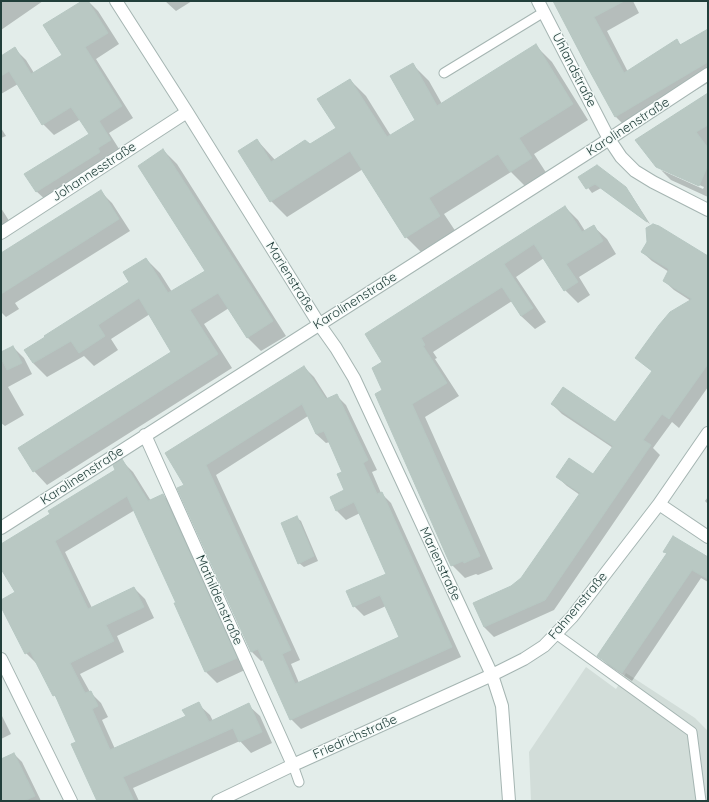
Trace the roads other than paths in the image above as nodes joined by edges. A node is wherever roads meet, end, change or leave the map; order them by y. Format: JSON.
{"nodes":[{"id":1,"x":116,"y":1,"type":"edge"},
{"id":2,"x":541,"y":6,"type":"edge"},
{"id":3,"x":444,"y":73,"type":"dead end"},
{"id":4,"x":708,"y":74,"type":"edge"},
{"id":5,"x":187,"y":112,"type":"junction"},
{"id":6,"x":610,"y":139,"type":"junction"},
{"id":7,"x":708,"y":210,"type":"edge"},
{"id":8,"x":1,"y":233,"type":"edge"},
{"id":9,"x":319,"y":324,"type":"junction"},
{"id":10,"x":708,"y":433,"type":"edge"},
{"id":11,"x":145,"y":435,"type":"junction"},
{"id":12,"x":659,"y":504,"type":"junction"},
{"id":13,"x":1,"y":528,"type":"edge"},
{"id":14,"x":708,"y":537,"type":"edge"},
{"id":15,"x":556,"y":634,"type":"junction"},
{"id":16,"x":1,"y":659,"type":"edge"},
{"id":17,"x":492,"y":675,"type":"junction"},
{"id":18,"x":293,"y":765,"type":"junction"},
{"id":19,"x":299,"y":782,"type":"dead end"},
{"id":20,"x":71,"y":801,"type":"edge"},
{"id":21,"x":218,"y":801,"type":"edge"},
{"id":22,"x":509,"y":801,"type":"edge"},
{"id":23,"x":701,"y":801,"type":"edge"}],
"edges":[{"from":1,"to":5,"type":"street","name":"Marienstraße"},
{"from":2,"to":3,"type":"lane"},
{"from":2,"to":6,"type":"street","name":"Uhlandstraße"},
{"from":4,"to":6,"type":"street","name":"Karolinenstraße"},
{"from":5,"to":8,"type":"street","name":"Johannesstraße"},
{"from":5,"to":9,"type":"street","name":"Marienstraße"},
{"from":6,"to":7,"type":"street","name":"Uhlandstraße"},
{"from":6,"to":9,"type":"street","name":"Karolinenstraße"},
{"from":9,"to":11,"type":"street","name":"Karolinenstraße"},
{"from":9,"to":17,"type":"street","name":"Marienstraße"},
{"from":10,"to":12,"type":"street","name":"Fahnenstraße"},
{"from":11,"to":13,"type":"street","name":"Karolinenstraße"},
{"from":11,"to":18,"type":"street","name":"Mathildenstraße"},
{"from":12,"to":14,"type":"street"},
{"from":12,"to":15,"type":"street","name":"Fahnenstraße"},
{"from":15,"to":17,"type":"street","name":"Fahnenstraße"},
{"from":15,"to":23,"type":"lane"},
{"from":16,"to":20,"type":"street"},
{"from":17,"to":18,"type":"street","name":"Friedrichstraße"},
{"from":17,"to":22,"type":"street"},
{"from":18,"to":19,"type":"lane"},
{"from":18,"to":21,"type":"street","name":"Friedrichstraße"}]}
